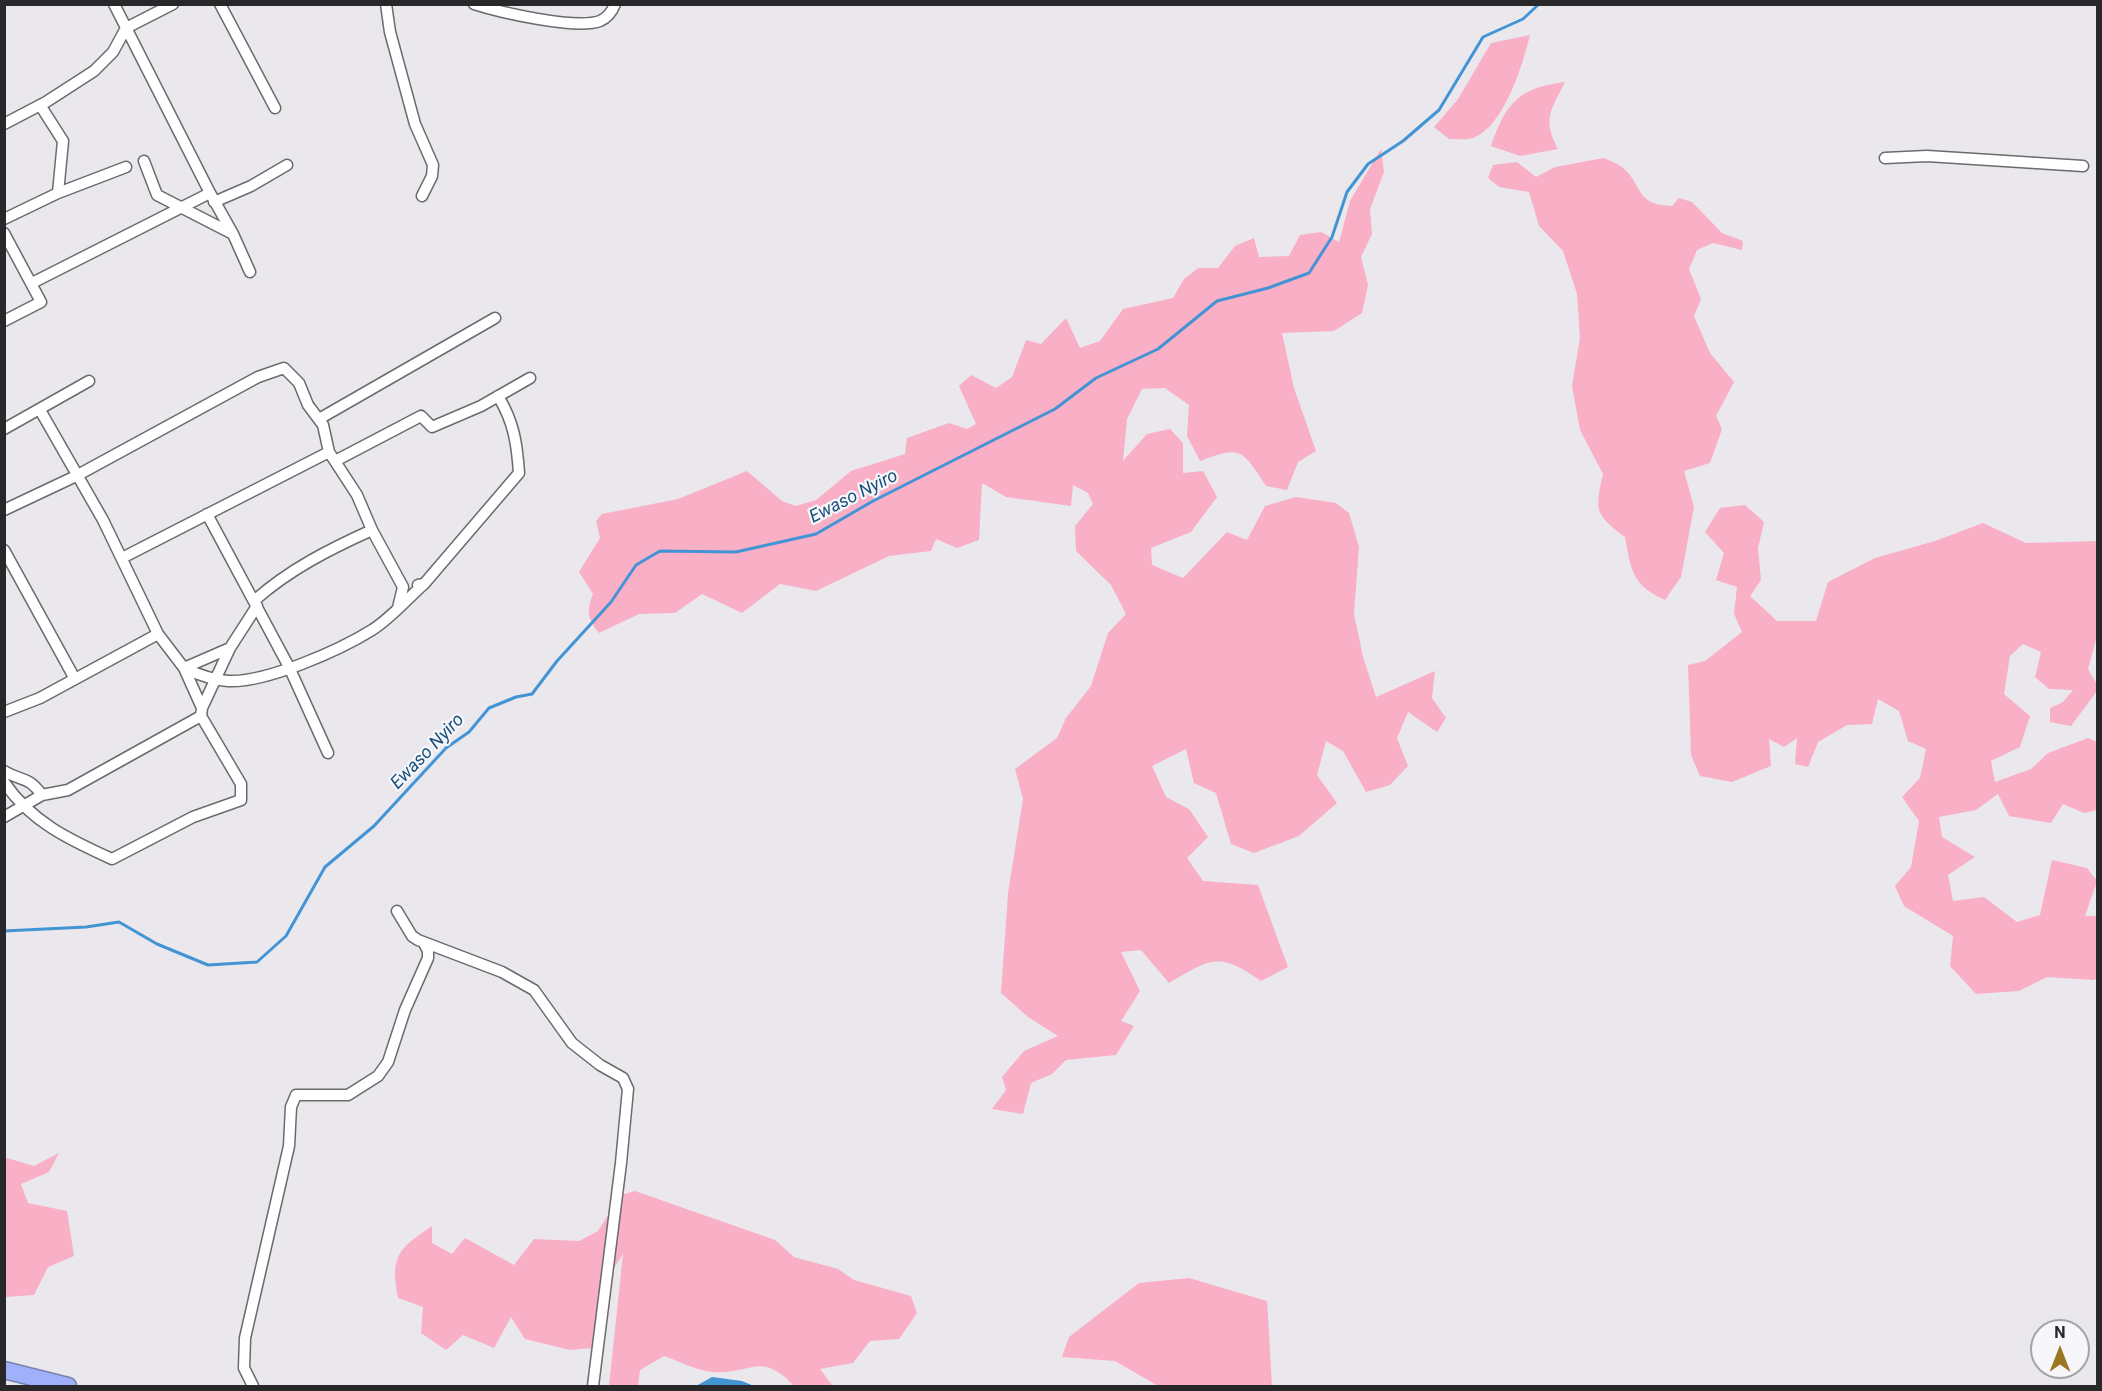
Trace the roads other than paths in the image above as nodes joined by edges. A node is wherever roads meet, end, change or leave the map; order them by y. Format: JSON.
{"nodes":[{"id":1,"x":114,"y":4,"type":"edge"},
{"id":2,"x":173,"y":4,"type":"edge"},
{"id":3,"x":220,"y":4,"type":"edge"},
{"id":4,"x":386,"y":4,"type":"edge"},
{"id":5,"x":474,"y":4,"type":"edge"},
{"id":6,"x":615,"y":4,"type":"edge"},
{"id":7,"x":126,"y":28,"type":"junction"},
{"id":8,"x":40,"y":105,"type":"junction"},
{"id":9,"x":275,"y":108,"type":"dead end"},
{"id":10,"x":4,"y":124,"type":"edge"},
{"id":11,"x":1885,"y":158,"type":"dead end"},
{"id":12,"x":144,"y":160,"type":"dead end"},
{"id":13,"x":287,"y":165,"type":"dead end"},
{"id":14,"x":2083,"y":166,"type":"dead end"},
{"id":15,"x":126,"y":167,"type":"dead end"},
{"id":16,"x":58,"y":193,"type":"junction"},
{"id":17,"x":422,"y":196,"type":"dead end"},
{"id":18,"x":212,"y":197,"type":"junction"},
{"id":19,"x":178,"y":208,"type":"junction"},
{"id":20,"x":4,"y":219,"type":"edge"},
{"id":21,"x":4,"y":233,"type":"edge"},
{"id":22,"x":233,"y":234,"type":"junction"},
{"id":23,"x":250,"y":272,"type":"dead end"},
{"id":24,"x":32,"y":283,"type":"junction"},
{"id":25,"x":495,"y":318,"type":"dead end"},
{"id":26,"x":4,"y":321,"type":"edge"},
{"id":27,"x":530,"y":378,"type":"dead end"},
{"id":28,"x":89,"y":381,"type":"dead end"},
{"id":29,"x":498,"y":396,"type":"junction"},
{"id":30,"x":40,"y":410,"type":"junction"},
{"id":31,"x":318,"y":419,"type":"junction"},
{"id":32,"x":4,"y":429,"type":"edge"},
{"id":33,"x":333,"y":456,"type":"junction"},
{"id":34,"x":76,"y":476,"type":"junction"},
{"id":35,"x":4,"y":510,"type":"edge"},
{"id":36,"x":207,"y":514,"type":"junction"},
{"id":37,"x":372,"y":530,"type":"junction"},
{"id":38,"x":4,"y":550,"type":"edge"},
{"id":39,"x":122,"y":558,"type":"junction"},
{"id":40,"x":424,"y":584,"type":"junction"},
{"id":41,"x":403,"y":586,"type":"junction"},
{"id":42,"x":256,"y":603,"type":"junction"},
{"id":43,"x":398,"y":608,"type":"junction"},
{"id":44,"x":158,"y":634,"type":"junction"},
{"id":45,"x":230,"y":648,"type":"junction"},
{"id":46,"x":289,"y":667,"type":"junction"},
{"id":47,"x":184,"y":668,"type":"junction"},
{"id":48,"x":75,"y":679,"type":"junction"},
{"id":49,"x":215,"y":679,"type":"junction"},
{"id":50,"x":4,"y":712,"type":"edge"},
{"id":51,"x":201,"y":712,"type":"junction"},
{"id":52,"x":328,"y":753,"type":"dead end"},
{"id":53,"x":4,"y":771,"type":"edge"},
{"id":54,"x":4,"y":782,"type":"edge"},
{"id":55,"x":42,"y":795,"type":"junction"},
{"id":56,"x":22,"y":806,"type":"junction"},
{"id":57,"x":4,"y":817,"type":"edge"},
{"id":58,"x":397,"y":911,"type":"dead end"},
{"id":59,"x":424,"y":942,"type":"junction"},
{"id":60,"x":4,"y":1370,"type":"edge"},
{"id":61,"x":68,"y":1386,"type":"edge"},
{"id":62,"x":253,"y":1386,"type":"edge"},
{"id":63,"x":592,"y":1386,"type":"edge"}],
"edges":[{"from":1,"to":7,"type":"street"},
{"from":2,"to":7,"type":"street"},
{"from":3,"to":9,"type":"street"},
{"from":4,"to":17,"type":"street"},
{"from":5,"to":6,"type":"street"},
{"from":7,"to":8,"type":"street"},
{"from":7,"to":18,"type":"street"},
{"from":8,"to":10,"type":"street"},
{"from":8,"to":16,"type":"street"},
{"from":11,"to":14,"type":"street"},
{"from":12,"to":19,"type":"street"},
{"from":13,"to":18,"type":"street"},
{"from":15,"to":16,"type":"street"},
{"from":16,"to":20,"type":"street"},
{"from":18,"to":19,"type":"street"},
{"from":18,"to":22,"type":"street"},
{"from":19,"to":22,"type":"street"},
{"from":19,"to":24,"type":"street"},
{"from":21,"to":24,"type":"street"},
{"from":22,"to":23,"type":"street"},
{"from":24,"to":26,"type":"street"},
{"from":25,"to":31,"type":"street"},
{"from":27,"to":29,"type":"street"},
{"from":28,"to":30,"type":"street"},
{"from":29,"to":33,"type":"street"},
{"from":29,"to":40,"type":"street"},
{"from":30,"to":32,"type":"street"},
{"from":30,"to":34,"type":"street"},
{"from":31,"to":33,"type":"street"},
{"from":31,"to":34,"type":"street"},
{"from":33,"to":36,"type":"street"},
{"from":33,"to":37,"type":"street"},
{"from":34,"to":35,"type":"street"},
{"from":34,"to":39,"type":"street"},
{"from":36,"to":39,"type":"street"},
{"from":36,"to":42,"type":"street"},
{"from":37,"to":41,"type":"street"},
{"from":37,"to":42,"type":"street"},
{"from":38,"to":48,"type":"street"},
{"from":39,"to":44,"type":"street"},
{"from":40,"to":41,"type":"street"},
{"from":40,"to":43,"type":"street"},
{"from":41,"to":43,"type":"street"},
{"from":42,"to":45,"type":"street"},
{"from":42,"to":46,"type":"street"},
{"from":43,"to":46,"type":"street"},
{"from":44,"to":47,"type":"street"},
{"from":44,"to":48,"type":"street"},
{"from":45,"to":47,"type":"street"},
{"from":45,"to":49,"type":"street"},
{"from":46,"to":49,"type":"street"},
{"from":46,"to":52,"type":"street"},
{"from":47,"to":49,"type":"street"},
{"from":47,"to":51,"type":"street"},
{"from":48,"to":50,"type":"street"},
{"from":49,"to":51,"type":"street"},
{"from":51,"to":55,"type":"street"},
{"from":51,"to":56,"type":"street"},
{"from":53,"to":55,"type":"street"},
{"from":54,"to":56,"type":"street"},
{"from":55,"to":56,"type":"street"},
{"from":56,"to":57,"type":"street"},
{"from":58,"to":59,"type":"street"},
{"from":59,"to":62,"type":"street"},
{"from":59,"to":63,"type":"street"},
{"from":60,"to":61,"type":"highway"}]}
